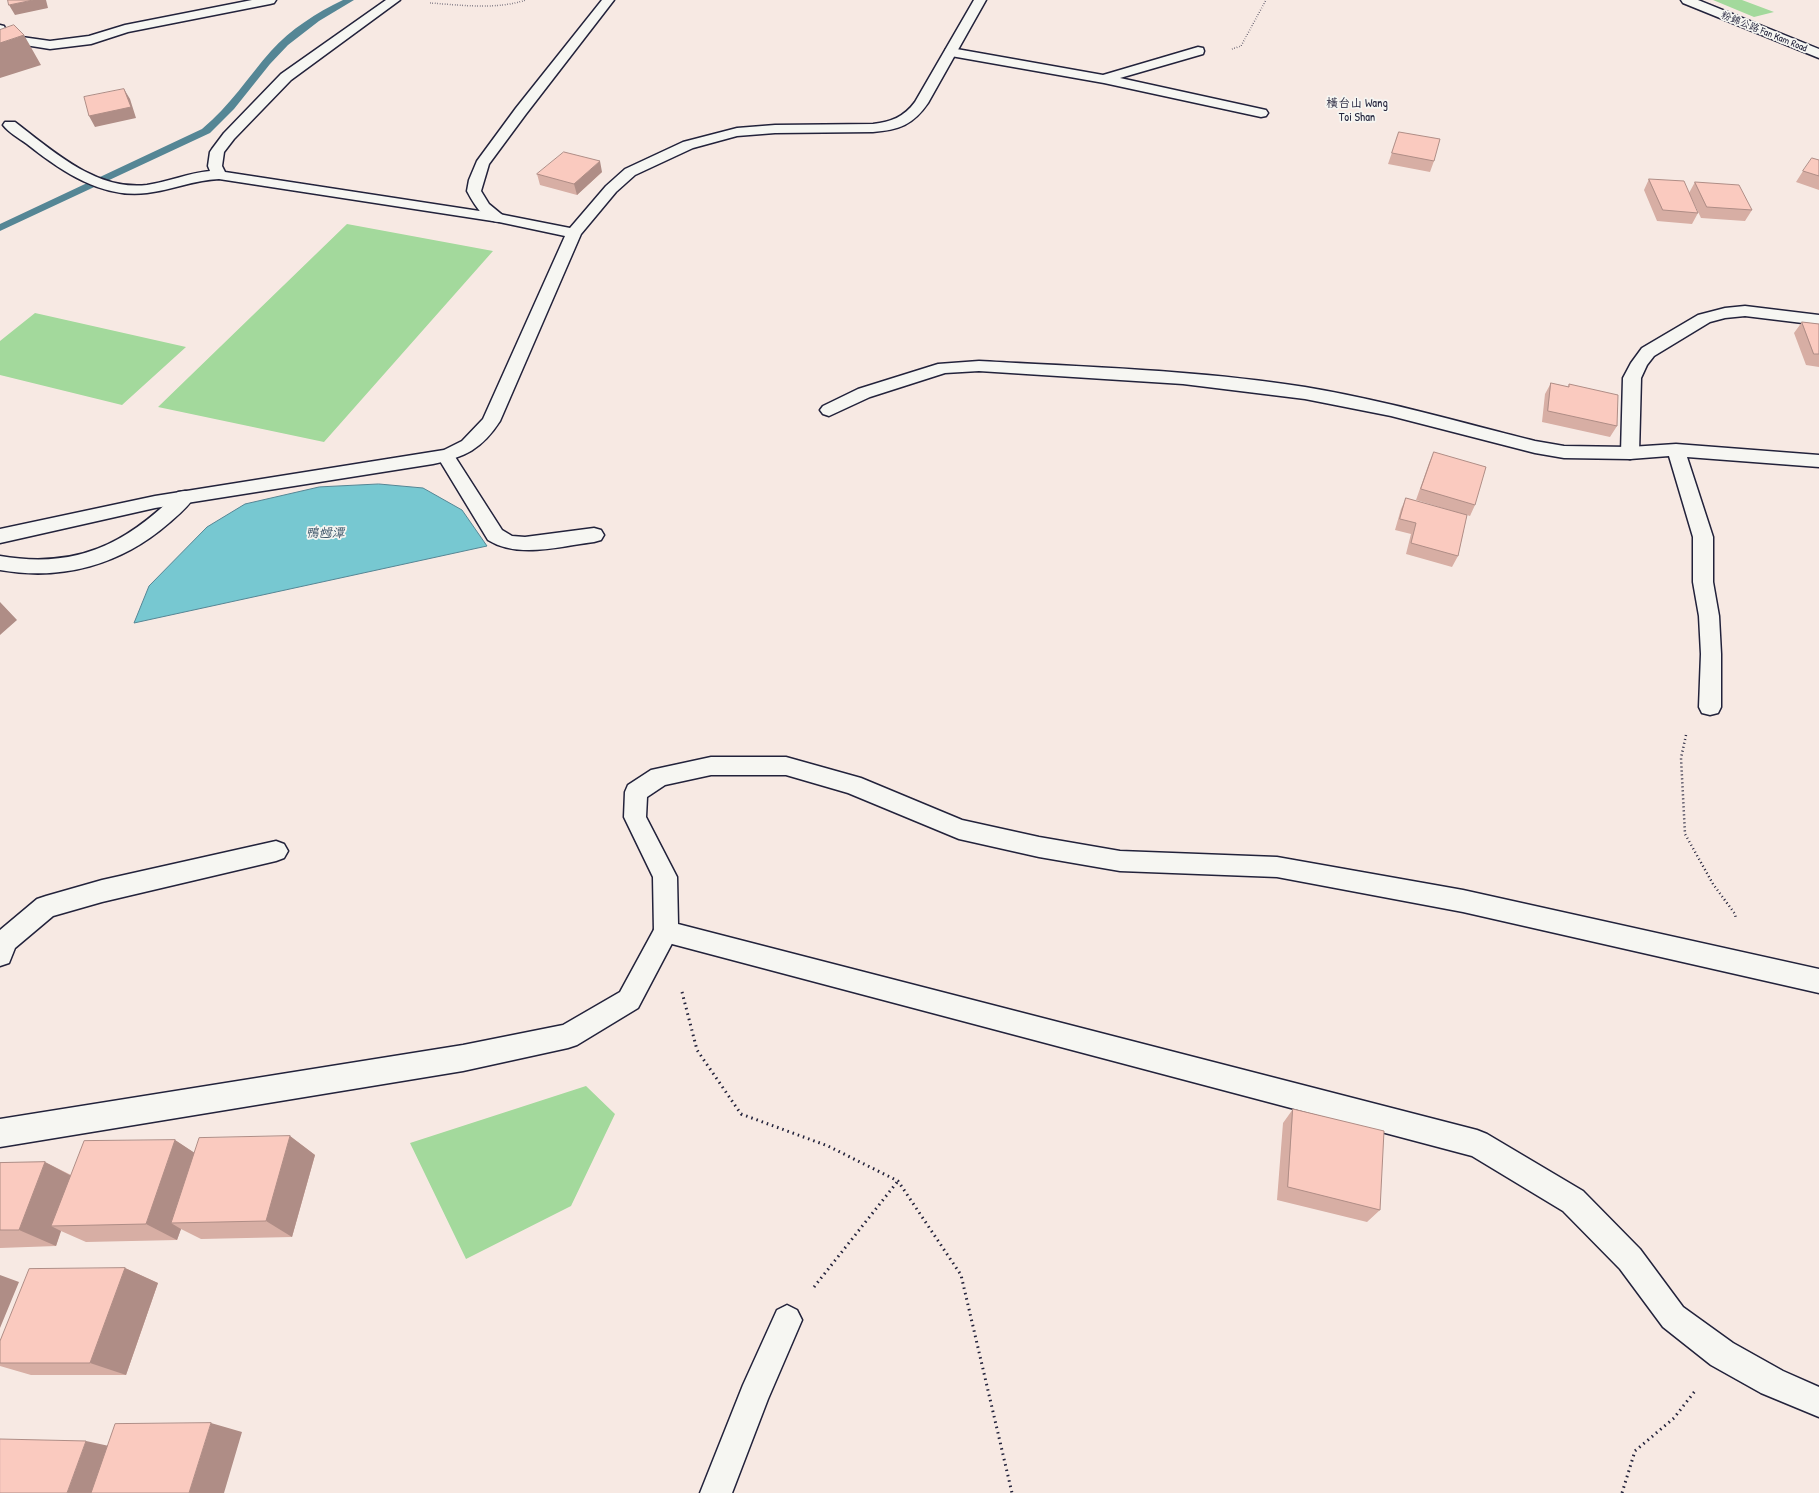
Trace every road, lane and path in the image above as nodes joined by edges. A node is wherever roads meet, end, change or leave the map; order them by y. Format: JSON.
{"nodes":[{"id":1,"x":270,"y":0,"type":"edge"},
{"id":2,"x":394,"y":0,"type":"edge"},
{"id":3,"x":526,"y":0,"type":"edge"},
{"id":4,"x":608,"y":0,"type":"edge"},
{"id":5,"x":980,"y":0,"type":"edge"},
{"id":6,"x":1266,"y":0,"type":"edge"},
{"id":7,"x":1687,"y":0,"type":"edge"},
{"id":8,"x":428,"y":2,"type":"dead end"},
{"id":9,"x":0,"y":29,"type":"edge"},
{"id":10,"x":1198,"y":51,"type":"joint"},
{"id":11,"x":952,"y":52,"type":"junction"},
{"id":12,"x":1819,"y":54,"type":"edge"},
{"id":13,"x":1104,"y":79,"type":"junction"},
{"id":14,"x":1261,"y":113,"type":"dead end"},
{"id":15,"x":10,"y":125,"type":"dead end"},
{"id":16,"x":219,"y":175,"type":"junction"},
{"id":17,"x":499,"y":218,"type":"junction"},
{"id":18,"x":574,"y":234,"type":"junction"},
{"id":19,"x":1819,"y":320,"type":"edge"},
{"id":20,"x":829,"y":410,"type":"dead end"},
{"id":21,"x":1676,"y":450,"type":"junction"},
{"id":22,"x":1630,"y":452,"type":"junction"},
{"id":23,"x":446,"y":456,"type":"junction"},
{"id":24,"x":1819,"y":461,"type":"edge"},
{"id":25,"x":185,"y":497,"type":"junction"},
{"id":26,"x":594,"y":535,"type":"dead end"},
{"id":27,"x":0,"y":536,"type":"edge"},
{"id":28,"x":0,"y":563,"type":"edge"},
{"id":29,"x":1710,"y":707,"type":"joint"},
{"id":30,"x":276,"y":851,"type":"dead end"},
{"id":31,"x":666,"y":932,"type":"junction"},
{"id":32,"x":0,"y":956,"type":"edge"},
{"id":33,"x":1746,"y":964,"type":"junction"},
{"id":34,"x":1819,"y":981,"type":"edge"},
{"id":35,"x":0,"y":1134,"type":"edge"},
{"id":36,"x":898,"y":1181,"type":"junction"},
{"id":37,"x":787,"y":1320,"type":"joint"},
{"id":38,"x":1722,"y":1354,"type":"junction"},
{"id":39,"x":1819,"y":1402,"type":"edge"},
{"id":40,"x":716,"y":1493,"type":"edge"},
{"id":41,"x":1012,"y":1493,"type":"edge"},
{"id":42,"x":1622,"y":1493,"type":"edge"}],
"edges":[{"from":1,"to":9,"type":"street"},
{"from":2,"to":16,"type":"street"},
{"from":3,"to":8,"type":"path"},
{"from":4,"to":17,"type":"street"},
{"from":5,"to":11,"type":"street"},
{"from":6,"to":10,"type":"path"},
{"from":7,"to":12,"type":"street","name":"粉錦公路 Fan Kam Road"},
{"from":10,"to":13,"type":"street"},
{"from":11,"to":13,"type":"street"},
{"from":11,"to":18,"type":"street"},
{"from":13,"to":14,"type":"street"},
{"from":15,"to":16,"type":"street"},
{"from":16,"to":17,"type":"street"},
{"from":17,"to":18,"type":"street"},
{"from":18,"to":23,"type":"street"},
{"from":19,"to":22,"type":"street"},
{"from":20,"to":22,"type":"street"},
{"from":21,"to":22,"type":"street"},
{"from":21,"to":24,"type":"street"},
{"from":21,"to":29,"type":"street"},
{"from":23,"to":25,"type":"street"},
{"from":23,"to":26,"type":"street"},
{"from":25,"to":27,"type":"street"},
{"from":25,"to":28,"type":"street"},
{"from":29,"to":33,"type":"path"},
{"from":30,"to":32,"type":"street"},
{"from":31,"to":33,"type":"street"},
{"from":31,"to":35,"type":"street"},
{"from":31,"to":36,"type":"path"},
{"from":31,"to":38,"type":"street"},
{"from":33,"to":34,"type":"street"},
{"from":36,"to":37,"type":"path"},
{"from":36,"to":41,"type":"path"},
{"from":37,"to":40,"type":"street"},
{"from":38,"to":39,"type":"street"},
{"from":38,"to":42,"type":"path"}]}
